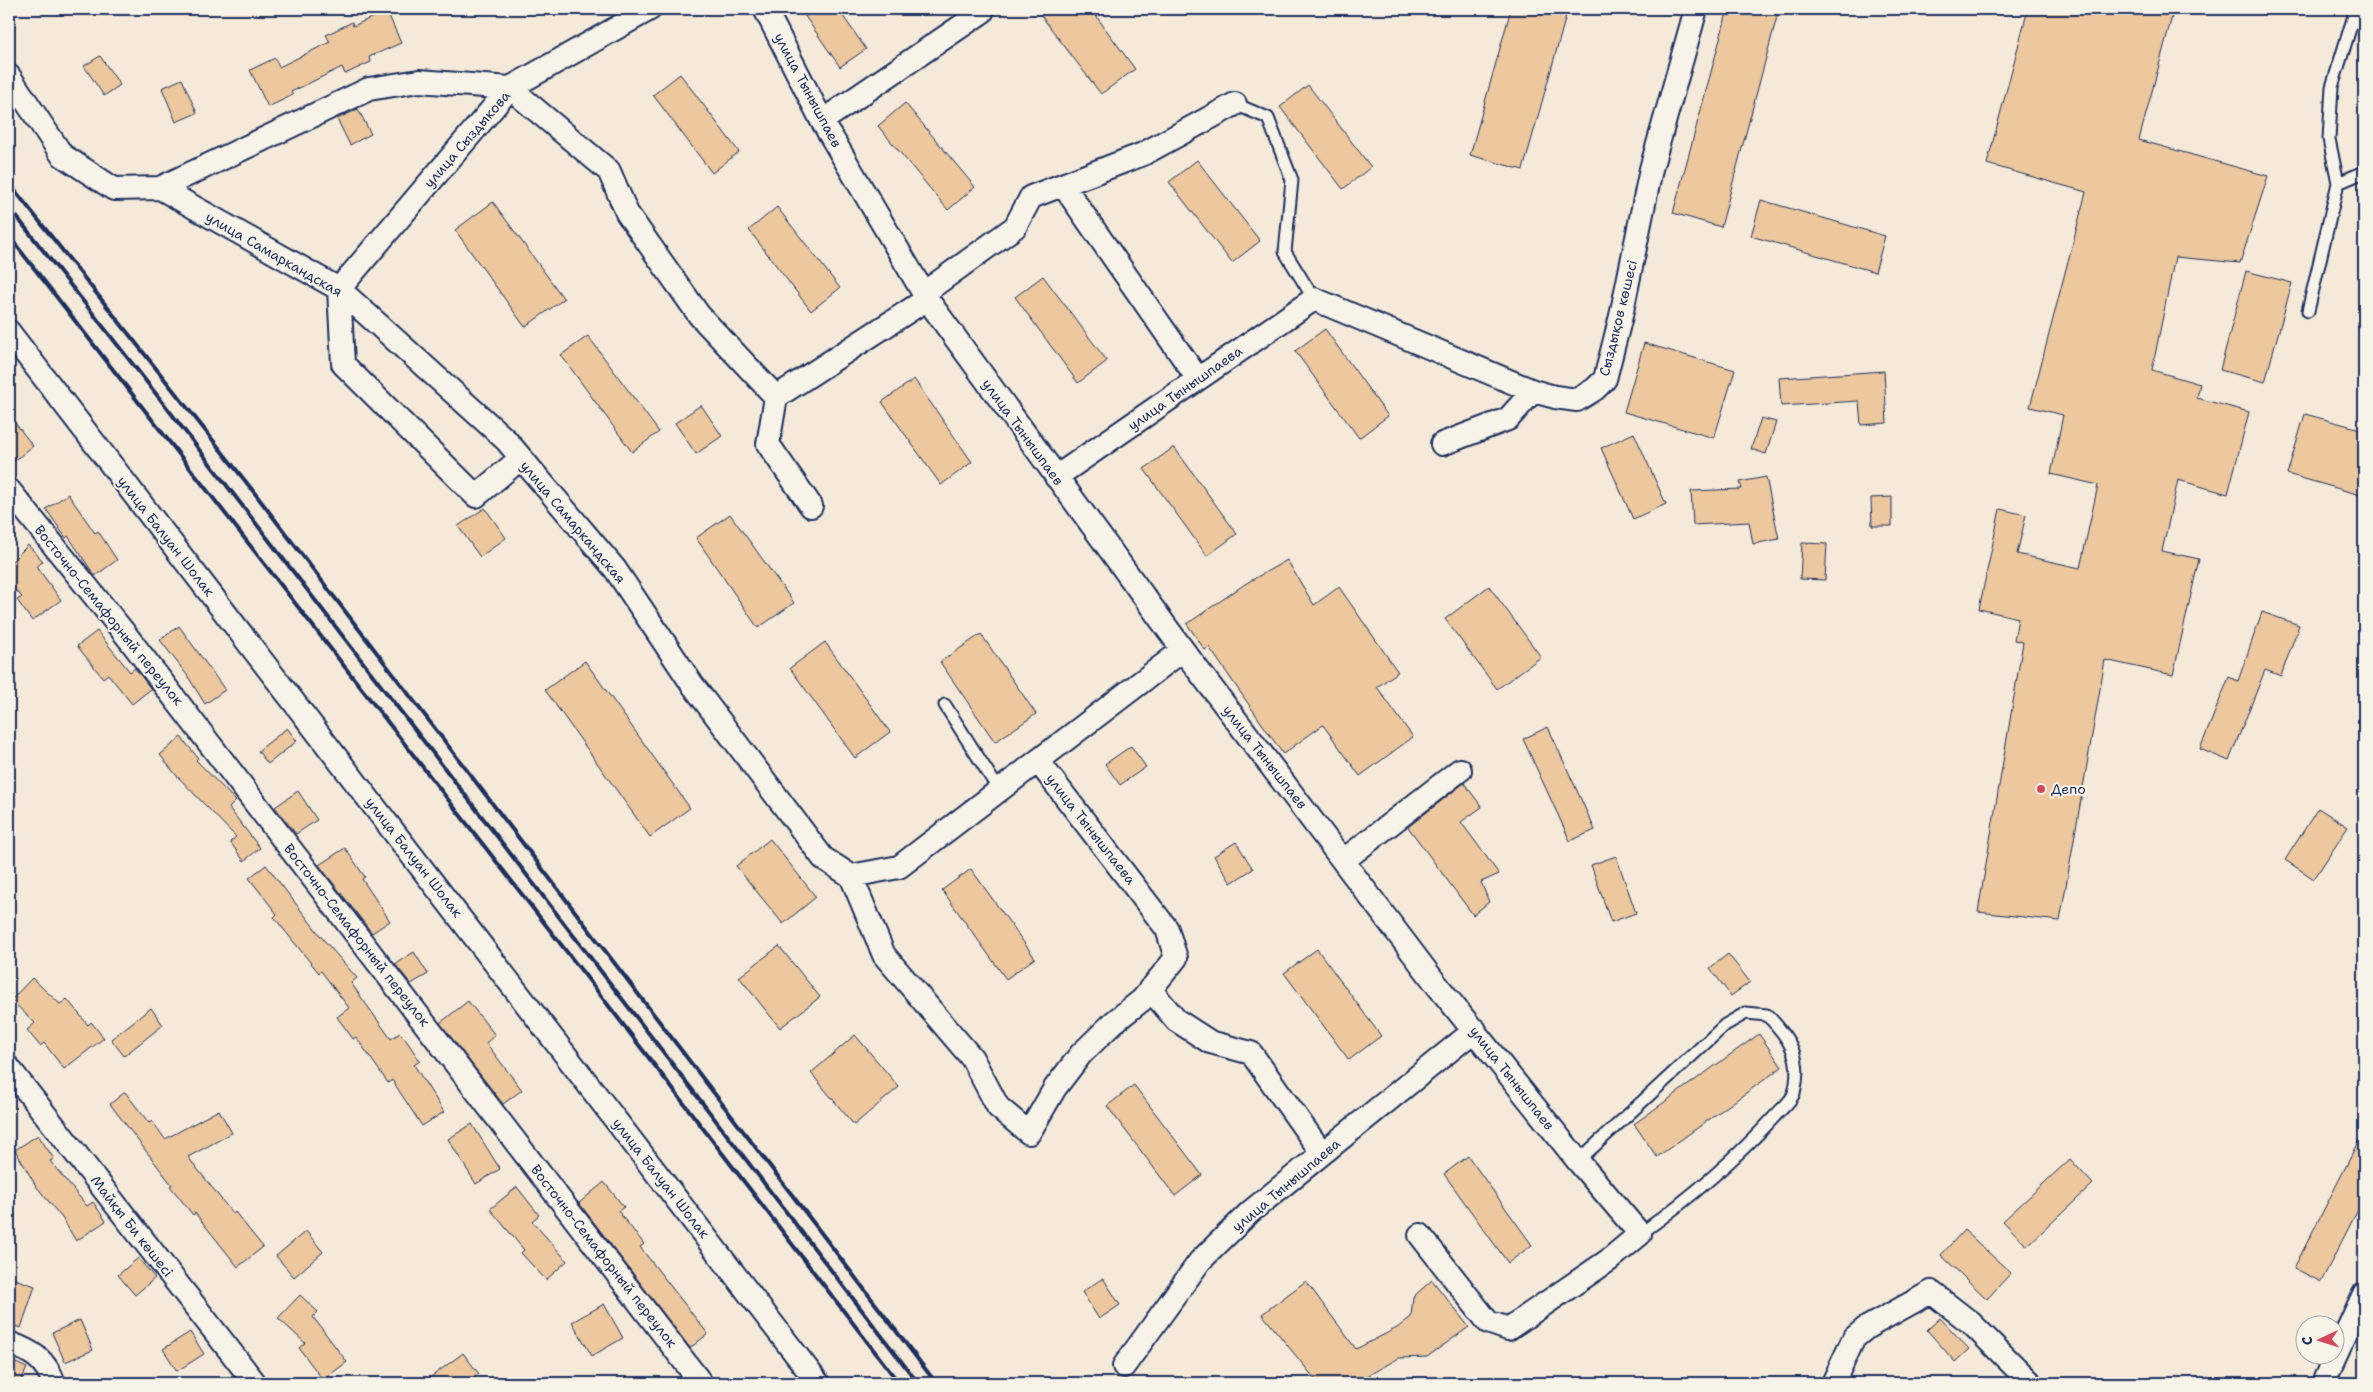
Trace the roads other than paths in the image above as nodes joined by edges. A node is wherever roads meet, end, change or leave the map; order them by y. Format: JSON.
{"nodes":[{"id":1,"x":650,"y":9,"type":"edge"},
{"id":2,"x":764,"y":9,"type":"edge"},
{"id":3,"x":1696,"y":9,"type":"edge"},
{"id":4,"x":2356,"y":9,"type":"edge"},
{"id":5,"x":982,"y":12,"type":"dead end"},
{"id":6,"x":9,"y":76,"type":"edge"},
{"id":7,"x":510,"y":88,"type":"junction"},
{"id":8,"x":1235,"y":104,"type":"joint"},
{"id":9,"x":822,"y":121,"type":"junction"},
{"id":10,"x":2364,"y":172,"type":"edge"},
{"id":11,"x":2338,"y":183,"type":"junction"},
{"id":12,"x":1063,"y":185,"type":"junction"},
{"id":13,"x":160,"y":188,"type":"junction"},
{"id":14,"x":339,"y":289,"type":"junction"},
{"id":15,"x":926,"y":296,"type":"junction"},
{"id":16,"x":1314,"y":298,"type":"junction"},
{"id":17,"x":2308,"y":311,"type":"dead end"},
{"id":18,"x":9,"y":332,"type":"edge"},
{"id":19,"x":1198,"y":379,"type":"junction"},
{"id":20,"x":1533,"y":391,"type":"junction"},
{"id":21,"x":776,"y":397,"type":"junction"},
{"id":22,"x":1442,"y":444,"type":"dead end"},
{"id":23,"x":520,"y":458,"type":"junction"},
{"id":24,"x":1056,"y":477,"type":"junction"},
{"id":25,"x":9,"y":490,"type":"edge"},
{"id":26,"x":811,"y":506,"type":"dead end"},
{"id":27,"x":1183,"y":650,"type":"junction"},
{"id":28,"x":945,"y":706,"type":"dead end"},
{"id":29,"x":1038,"y":761,"type":"junction"},
{"id":30,"x":1460,"y":770,"type":"dead end"},
{"id":31,"x":999,"y":790,"type":"junction"},
{"id":32,"x":1344,"y":860,"type":"junction"},
{"id":33,"x":851,"y":876,"type":"junction"},
{"id":34,"x":1150,"y":989,"type":"junction"},
{"id":35,"x":1474,"y":1030,"type":"junction"},
{"id":36,"x":9,"y":1068,"type":"edge"},
{"id":37,"x":1322,"y":1153,"type":"junction"},
{"id":38,"x":1578,"y":1161,"type":"junction"},
{"id":39,"x":1640,"y":1234,"type":"junction"},
{"id":40,"x":1420,"y":1235,"type":"dead end"},
{"id":41,"x":2364,"y":1294,"type":"edge"},
{"id":42,"x":9,"y":1343,"type":"edge"},
{"id":43,"x":1124,"y":1366,"type":"dead end"},
{"id":44,"x":54,"y":1383,"type":"edge"},
{"id":45,"x":255,"y":1383,"type":"edge"},
{"id":46,"x":701,"y":1383,"type":"edge"},
{"id":47,"x":818,"y":1383,"type":"edge"},
{"id":48,"x":1832,"y":1383,"type":"edge"},
{"id":49,"x":2031,"y":1383,"type":"edge"},
{"id":50,"x":2322,"y":1383,"type":"edge"}],
"edges":[{"from":1,"to":7,"type":"street","name":"улица Сыздыкова"},
{"from":2,"to":9,"type":"street","name":"улица Тынышпаев"},
{"from":3,"to":20,"type":"street","name":"Сыздықов көшесі"},
{"from":4,"to":11,"type":"lane"},
{"from":5,"to":9,"type":"street"},
{"from":6,"to":13,"type":"street"},
{"from":7,"to":13,"type":"street"},
{"from":7,"to":14,"type":"street","name":"улица Сыздыкова"},
{"from":7,"to":21,"type":"street"},
{"from":8,"to":12,"type":"street"},
{"from":8,"to":16,"type":"lane"},
{"from":9,"to":15,"type":"street","name":"улица Тынышпаев"},
{"from":10,"to":11,"type":"lane"},
{"from":11,"to":17,"type":"lane"},
{"from":12,"to":15,"type":"street"},
{"from":12,"to":19,"type":"street"},
{"from":13,"to":14,"type":"street","name":"улица Самаркандская"},
{"from":14,"to":23,"type":"street","name":"улица Самаркандская"},
{"from":14,"to":23,"type":"street"},
{"from":15,"to":21,"type":"street"},
{"from":15,"to":24,"type":"street","name":"улица Тынышпаев"},
{"from":16,"to":19,"type":"street","name":"улица Тынышпаева"},
{"from":16,"to":20,"type":"street","name":"Сыздықов көшесі"},
{"from":18,"to":47,"type":"street","name":"улица Балуан Шолак"},
{"from":19,"to":24,"type":"street","name":"улица Тынышпаева"},
{"from":20,"to":22,"type":"street"},
{"from":21,"to":26,"type":"street"},
{"from":23,"to":33,"type":"street","name":"улица Самаркандская"},
{"from":24,"to":27,"type":"street","name":"улица Тынышпаев"},
{"from":25,"to":46,"type":"street","name":"Восточно-Семафорный переулок"},
{"from":27,"to":29,"type":"street","name":"улица Тынышпаева"},
{"from":27,"to":32,"type":"street","name":"улица Тынышпаев"},
{"from":28,"to":31,"type":"lane"},
{"from":29,"to":31,"type":"street","name":"улица Тынышпаева"},
{"from":29,"to":34,"type":"street","name":"улица Тынышпаева"},
{"from":30,"to":32,"type":"street"},
{"from":31,"to":33,"type":"street","name":"улица Тынышпаева"},
{"from":32,"to":35,"type":"street","name":"улица Тынышпаев"},
{"from":33,"to":34,"type":"street","name":"улица Тынышпаева"},
{"from":34,"to":37,"type":"street"},
{"from":35,"to":37,"type":"street","name":"улица Тынышпаева"},
{"from":35,"to":38,"type":"street","name":"улица Тынышпаев"},
{"from":36,"to":45,"type":"street","name":"Майқы Би көшесі"},
{"from":37,"to":43,"type":"street","name":"улица Тынышпаева"},
{"from":38,"to":39,"type":"street","name":"улица Тынышпаев"},
{"from":38,"to":39,"type":"lane"},
{"from":39,"to":40,"type":"street"},
{"from":41,"to":50,"type":"street"},
{"from":42,"to":44,"type":"street"},
{"from":48,"to":49,"type":"street"}]}
